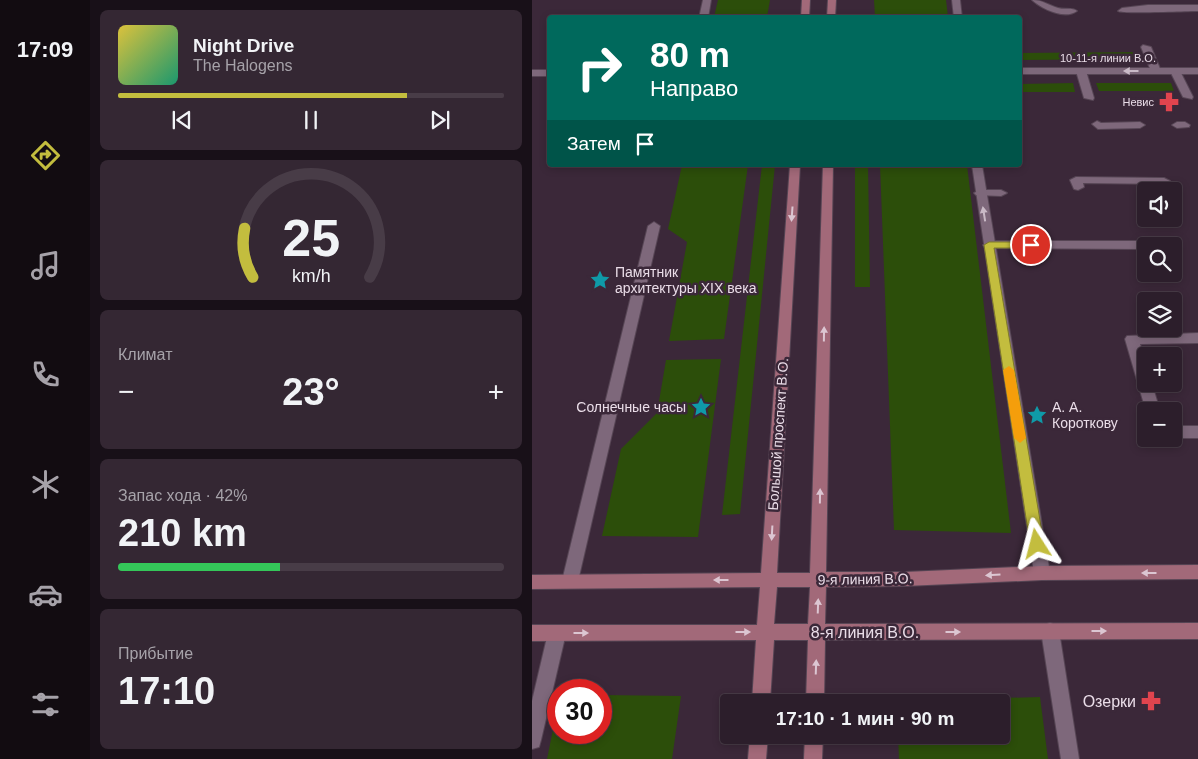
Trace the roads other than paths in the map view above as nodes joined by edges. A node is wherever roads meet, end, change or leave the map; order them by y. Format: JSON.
{"nodes":[{"id":1,"x":707,"y":0,"type":"edge"},
{"id":2,"x":806,"y":0,"type":"edge"},
{"id":3,"x":832,"y":0,"type":"edge"},
{"id":4,"x":956,"y":0,"type":"edge"},
{"id":5,"x":1036,"y":0,"type":"edge"},
{"id":6,"x":1146,"y":4,"type":"edge"},
{"id":7,"x":1198,"y":8,"type":"edge"},
{"id":8,"x":1074,"y":11,"type":"dead end"},
{"id":9,"x":1122,"y":11,"type":"dead end"},
{"id":10,"x":1132,"y":11,"type":"junction"},
{"id":11,"x":704,"y":15,"type":"edge"},
{"id":12,"x":805,"y":15,"type":"edge"},
{"id":13,"x":831,"y":15,"type":"edge"},
{"id":14,"x":958,"y":15,"type":"edge"},
{"id":15,"x":1136,"y":22,"type":"dead end"},
{"id":16,"x":1146,"y":47,"type":"dead end"},
{"id":17,"x":1022,"y":71,"type":"edge"},
{"id":18,"x":1081,"y":71,"type":"junction"},
{"id":19,"x":1156,"y":71,"type":"junction"},
{"id":20,"x":1175,"y":71,"type":"junction"},
{"id":21,"x":1198,"y":71,"type":"edge"},
{"id":22,"x":532,"y":73,"type":"edge"},
{"id":23,"x":547,"y":73,"type":"edge"},
{"id":24,"x":1089,"y":98,"type":"dead end"},
{"id":25,"x":1188,"y":98,"type":"dead end"},
{"id":26,"x":1097,"y":124,"type":"dead end"},
{"id":27,"x":1140,"y":125,"type":"dead end"},
{"id":28,"x":795,"y":167,"type":"edge"},
{"id":29,"x":828,"y":167,"type":"edge"},
{"id":30,"x":977,"y":167,"type":"edge"},
{"id":31,"x":1164,"y":180,"type":"dead end"},
{"id":32,"x":1078,"y":187,"type":"dead end"},
{"id":33,"x":980,"y":193,"type":"junction"},
{"id":34,"x":1001,"y":193,"type":"dead end"},
{"id":35,"x":654,"y":226,"type":"dead end"},
{"id":36,"x":989,"y":245,"type":"junction"},
{"id":37,"x":1137,"y":245,"type":"edge"},
{"id":38,"x":1198,"y":338,"type":"edge"},
{"id":39,"x":1150,"y":402,"type":"edge"},
{"id":40,"x":1182,"y":432,"type":"edge"},
{"id":41,"x":1198,"y":432,"type":"edge"},
{"id":42,"x":1198,"y":572,"type":"edge"},
{"id":43,"x":1042,"y":573,"type":"junction"},
{"id":44,"x":769,"y":580,"type":"junction"},
{"id":45,"x":818,"y":580,"type":"junction"},
{"id":46,"x":570,"y":581,"type":"junction"},
{"id":47,"x":532,"y":582,"type":"edge"},
{"id":48,"x":1050,"y":631,"type":"junction"},
{"id":49,"x":1198,"y":631,"type":"edge"},
{"id":50,"x":532,"y":632,"type":"edge"},
{"id":51,"x":766,"y":632,"type":"junction"},
{"id":52,"x":817,"y":632,"type":"junction"},
{"id":53,"x":557,"y":633,"type":"junction"},
{"id":54,"x":762,"y":694,"type":"edge"},
{"id":55,"x":815,"y":694,"type":"edge"},
{"id":56,"x":532,"y":740,"type":"edge"},
{"id":57,"x":758,"y":744,"type":"edge"},
{"id":58,"x":814,"y":744,"type":"edge"},
{"id":59,"x":757,"y":759,"type":"edge"},
{"id":60,"x":813,"y":759,"type":"edge"},
{"id":61,"x":1070,"y":759,"type":"edge"}],
"edges":[{"from":1,"to":11,"type":"street"},
{"from":2,"to":12,"type":"main road"},
{"from":3,"to":13,"type":"main road"},
{"from":4,"to":14,"type":"street"},
{"from":5,"to":8,"type":"street"},
{"from":6,"to":7,"type":"street"},
{"from":6,"to":10,"type":"street"},
{"from":9,"to":10,"type":"street"},
{"from":10,"to":15,"type":"street"},
{"from":16,"to":19,"type":"street"},
{"from":17,"to":18,"type":"street","name":"10-11-я линии В.О."},
{"from":19,"to":18,"type":"street","name":"10-11-я линии В.О.","one_way":true},
{"from":18,"to":24,"type":"street"},
{"from":19,"to":20,"type":"street","name":"10-11-я линии В.О."},
{"from":20,"to":21,"type":"street","name":"10-11-я линии В.О."},
{"from":20,"to":25,"type":"street"},
{"from":22,"to":23,"type":"street"},
{"from":26,"to":27,"type":"street"},
{"from":28,"to":44,"type":"main road","name":"Большой проспект В.О.","one_way":true},
{"from":45,"to":29,"type":"main road","one_way":true},
{"from":30,"to":33,"type":"street"},
{"from":31,"to":32,"type":"street"},
{"from":33,"to":34,"type":"street"},
{"from":36,"to":33,"type":"street","one_way":true},
{"from":35,"to":46,"type":"street"},
{"from":36,"to":37,"type":"street"},
{"from":36,"to":43,"type":"street"},
{"from":38,"to":39,"type":"street"},
{"from":40,"to":41,"type":"street"},
{"from":42,"to":43,"type":"main road","name":"9-я линия В.О.","one_way":true},
{"from":43,"to":45,"type":"main road","name":"9-я линия В.О.","one_way":true},
{"from":44,"to":45,"type":"main road","name":"9-я линия В.О."},
{"from":44,"to":46,"type":"main road","name":"9-я линия В.О.","one_way":true},
{"from":44,"to":51,"type":"main road","name":"Большой проспект В.О."},
{"from":52,"to":45,"type":"main road","one_way":true},
{"from":46,"to":47,"type":"main road","name":"9-я линия В.О."},
{"from":48,"to":49,"type":"main road","name":"8-я линия В.О.","one_way":true},
{"from":52,"to":48,"type":"main road","name":"8-я линия В.О.","one_way":true},
{"from":48,"to":61,"type":"street"},
{"from":50,"to":53,"type":"main road","name":"8-я линия В.О."},
{"from":51,"to":52,"type":"main road","name":"8-я линия В.О."},
{"from":53,"to":51,"type":"main road","name":"8-я линия В.О.","one_way":true},
{"from":51,"to":54,"type":"main road","name":"Большой проспект В.О."},
{"from":55,"to":52,"type":"main road","one_way":true},
{"from":53,"to":56,"type":"street"},
{"from":57,"to":59,"type":"main road"},
{"from":58,"to":60,"type":"main road"}]}
